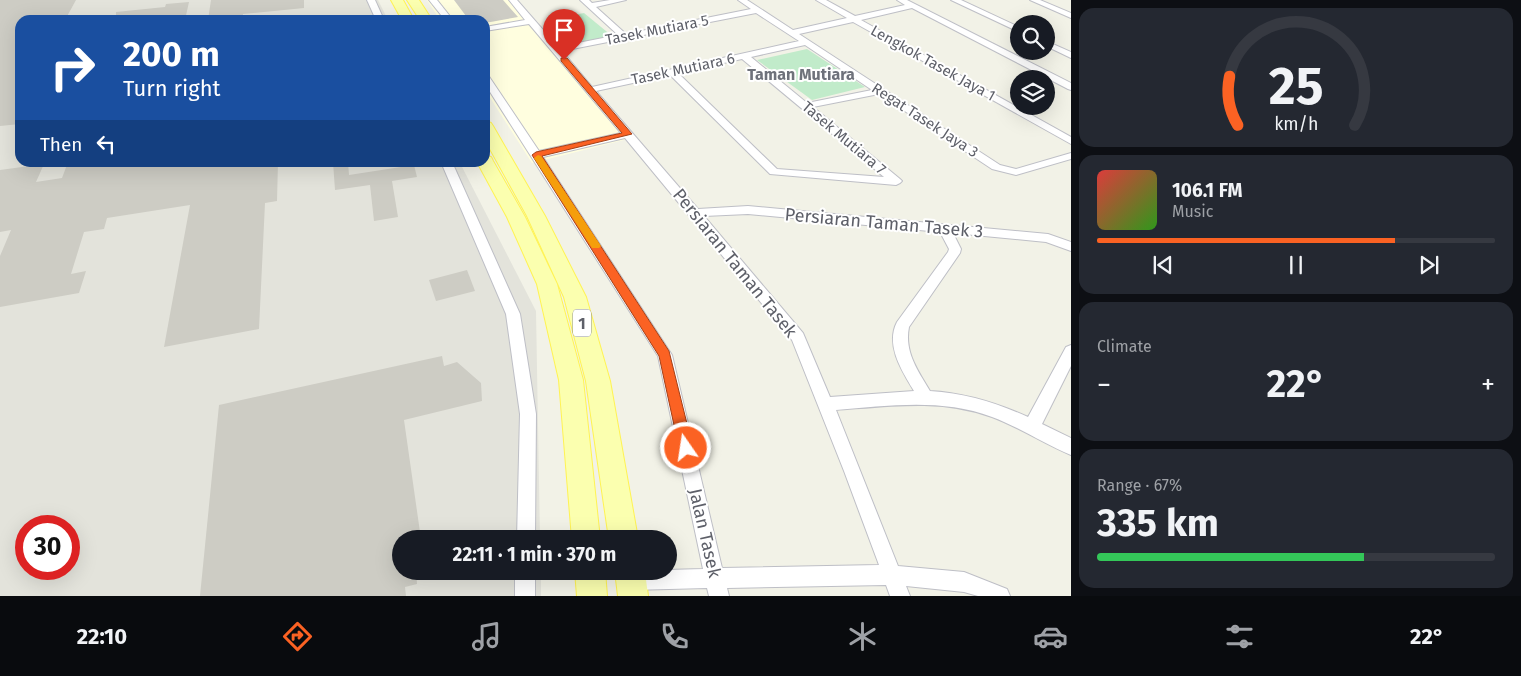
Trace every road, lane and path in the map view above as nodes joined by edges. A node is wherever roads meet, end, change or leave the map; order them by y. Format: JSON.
{"nodes":[{"id":1,"x":371,"y":0,"type":"edge"},
{"id":2,"x":397,"y":0,"type":"edge"},
{"id":3,"x":414,"y":0,"type":"edge"},
{"id":4,"x":433,"y":0,"type":"edge"},
{"id":5,"x":513,"y":0,"type":"edge"},
{"id":6,"x":622,"y":0,"type":"edge"},
{"id":7,"x":742,"y":0,"type":"edge"},
{"id":8,"x":820,"y":0,"type":"edge"},
{"id":9,"x":901,"y":0,"type":"edge"},
{"id":10,"x":955,"y":0,"type":"edge"},
{"id":11,"x":1034,"y":0,"type":"edge"},
{"id":12,"x":587,"y":3,"type":"edge"},
{"id":13,"x":912,"y":6,"type":"junction"},
{"id":14,"x":758,"y":10,"type":"junction"},
{"id":15,"x":378,"y":15,"type":"edge"},
{"id":16,"x":405,"y":15,"type":"edge"},
{"id":17,"x":423,"y":15,"type":"edge"},
{"id":18,"x":444,"y":15,"type":"edge"},
{"id":19,"x":1071,"y":16,"type":"edge"},
{"id":20,"x":854,"y":19,"type":"junction"},
{"id":21,"x":531,"y":21,"type":"junction"},
{"id":22,"x":1010,"y":26,"type":"edge"},
{"id":23,"x":490,"y":28,"type":"edge"},
{"id":24,"x":791,"y":33,"type":"junction"},
{"id":25,"x":624,"y":36,"type":"junction"},
{"id":26,"x":806,"y":42,"type":"junction"},
{"id":27,"x":1055,"y":47,"type":"edge"},
{"id":28,"x":556,"y":50,"type":"junction"},
{"id":29,"x":1071,"y":54,"type":"edge"},
{"id":30,"x":744,"y":56,"type":"junction"},
{"id":31,"x":672,"y":72,"type":"junction"},
{"id":32,"x":490,"y":85,"type":"edge"},
{"id":33,"x":1071,"y":86,"type":"edge"},
{"id":34,"x":590,"y":90,"type":"junction"},
{"id":35,"x":880,"y":91,"type":"junction"},
{"id":36,"x":805,"y":106,"type":"junction"},
{"id":37,"x":628,"y":134,"type":"junction"},
{"id":38,"x":490,"y":135,"type":"edge"},
{"id":39,"x":1071,"y":141,"type":"edge"},
{"id":40,"x":536,"y":155,"type":"junction"},
{"id":41,"x":1071,"y":156,"type":"edge"},
{"id":42,"x":448,"y":167,"type":"edge"},
{"id":43,"x":488,"y":167,"type":"edge"},
{"id":44,"x":695,"y":213,"type":"junction"},
{"id":45,"x":944,"y":228,"type":"junction"},
{"id":46,"x":1071,"y":246,"type":"edge"},
{"id":47,"x":1071,"y":351,"type":"edge"},
{"id":48,"x":926,"y":398,"type":"junction"},
{"id":49,"x":826,"y":404,"type":"junction"},
{"id":50,"x":1032,"y":426,"type":"junction"},
{"id":51,"x":1071,"y":447,"type":"edge"},
{"id":52,"x":526,"y":530,"type":"edge"},
{"id":53,"x":585,"y":530,"type":"edge"},
{"id":54,"x":623,"y":530,"type":"edge"},
{"id":55,"x":891,"y":575,"type":"junction"},
{"id":56,"x":526,"y":580,"type":"edge"},
{"id":57,"x":591,"y":580,"type":"edge"},
{"id":58,"x":631,"y":582,"type":"edge"},
{"id":59,"x":718,"y":587,"type":"edge"},
{"id":60,"x":525,"y":596,"type":"edge"},
{"id":61,"x":592,"y":596,"type":"edge"},
{"id":62,"x":900,"y":596,"type":"edge"},
{"id":63,"x":1000,"y":596,"type":"edge"}],
"edges":[{"from":1,"to":15,"type":"street"},
{"from":2,"to":16,"type":"main road"},
{"from":3,"to":17,"type":"main road"},
{"from":4,"to":18,"type":"street"},
{"from":5,"to":21,"type":"street","name":"Persiaran Taman Tasek"},
{"from":6,"to":12,"type":"street"},
{"from":7,"to":14,"type":"street","name":"Regat Tasek Jaya 3"},
{"from":8,"to":20,"type":"street","name":"Lengkok Tasek Jaya 1"},
{"from":9,"to":13,"type":"street"},
{"from":10,"to":22,"type":"street"},
{"from":11,"to":19,"type":"street"},
{"from":12,"to":25,"type":"street"},
{"from":13,"to":20,"type":"street"},
{"from":13,"to":33,"type":"street"},
{"from":14,"to":24,"type":"street","name":"Regat Tasek Jaya 3"},
{"from":14,"to":25,"type":"street","name":"Tasek Mutiara 5"},
{"from":20,"to":24,"type":"street"},
{"from":20,"to":39,"type":"street","name":"Lengkok Tasek Jaya 1"},
{"from":21,"to":23,"type":"street"},
{"from":21,"to":28,"type":"street","name":"Persiaran Taman Tasek"},
{"from":24,"to":26,"type":"street","name":"Regat Tasek Jaya 3"},
{"from":25,"to":28,"type":"street","name":"Tasek Mutiara 5"},
{"from":26,"to":30,"type":"street","name":"Tasek Mutiara 6"},
{"from":26,"to":35,"type":"street","name":"Regat Tasek Jaya 3"},
{"from":27,"to":29,"type":"street"},
{"from":28,"to":34,"type":"street","name":"Persiaran Taman Tasek"},
{"from":30,"to":31,"type":"street","name":"Tasek Mutiara 6"},
{"from":30,"to":36,"type":"street","name":"Tasek Mutiara 7"},
{"from":31,"to":34,"type":"street","name":"Tasek Mutiara 6"},
{"from":31,"to":36,"type":"street","name":"Tasek Mutiara 7"},
{"from":32,"to":40,"type":"street","name":"Jalan Tasek"},
{"from":34,"to":37,"type":"street","name":"Persiaran Taman Tasek"},
{"from":35,"to":36,"type":"street"},
{"from":35,"to":41,"type":"street","name":"Regat Tasek Jaya 3"},
{"from":37,"to":40,"type":"street"},
{"from":37,"to":44,"type":"street","name":"Persiaran Taman Tasek"},
{"from":38,"to":54,"type":"main road","number":"1"},
{"from":40,"to":59,"type":"street","name":"Jalan Tasek"},
{"from":42,"to":52,"type":"street"},
{"from":43,"to":53,"type":"main road","number":"1"},
{"from":44,"to":45,"type":"street","name":"Persiaran Taman Tasek 3"},
{"from":44,"to":49,"type":"street","name":"Persiaran Taman Tasek"},
{"from":45,"to":46,"type":"street","name":"Persiaran Taman Tasek 3"},
{"from":45,"to":48,"type":"street"},
{"from":47,"to":50,"type":"street"},
{"from":48,"to":49,"type":"street"},
{"from":48,"to":50,"type":"street"},
{"from":49,"to":55,"type":"street","name":"Persiaran Taman Tasek"},
{"from":50,"to":51,"type":"street"},
{"from":55,"to":59,"type":"street"},
{"from":55,"to":62,"type":"street","name":"Persiaran Taman Tasek"},
{"from":55,"to":63,"type":"street"},
{"from":56,"to":60,"type":"street"},
{"from":57,"to":61,"type":"main road"},
{"from":58,"to":59,"type":"street"}]}
